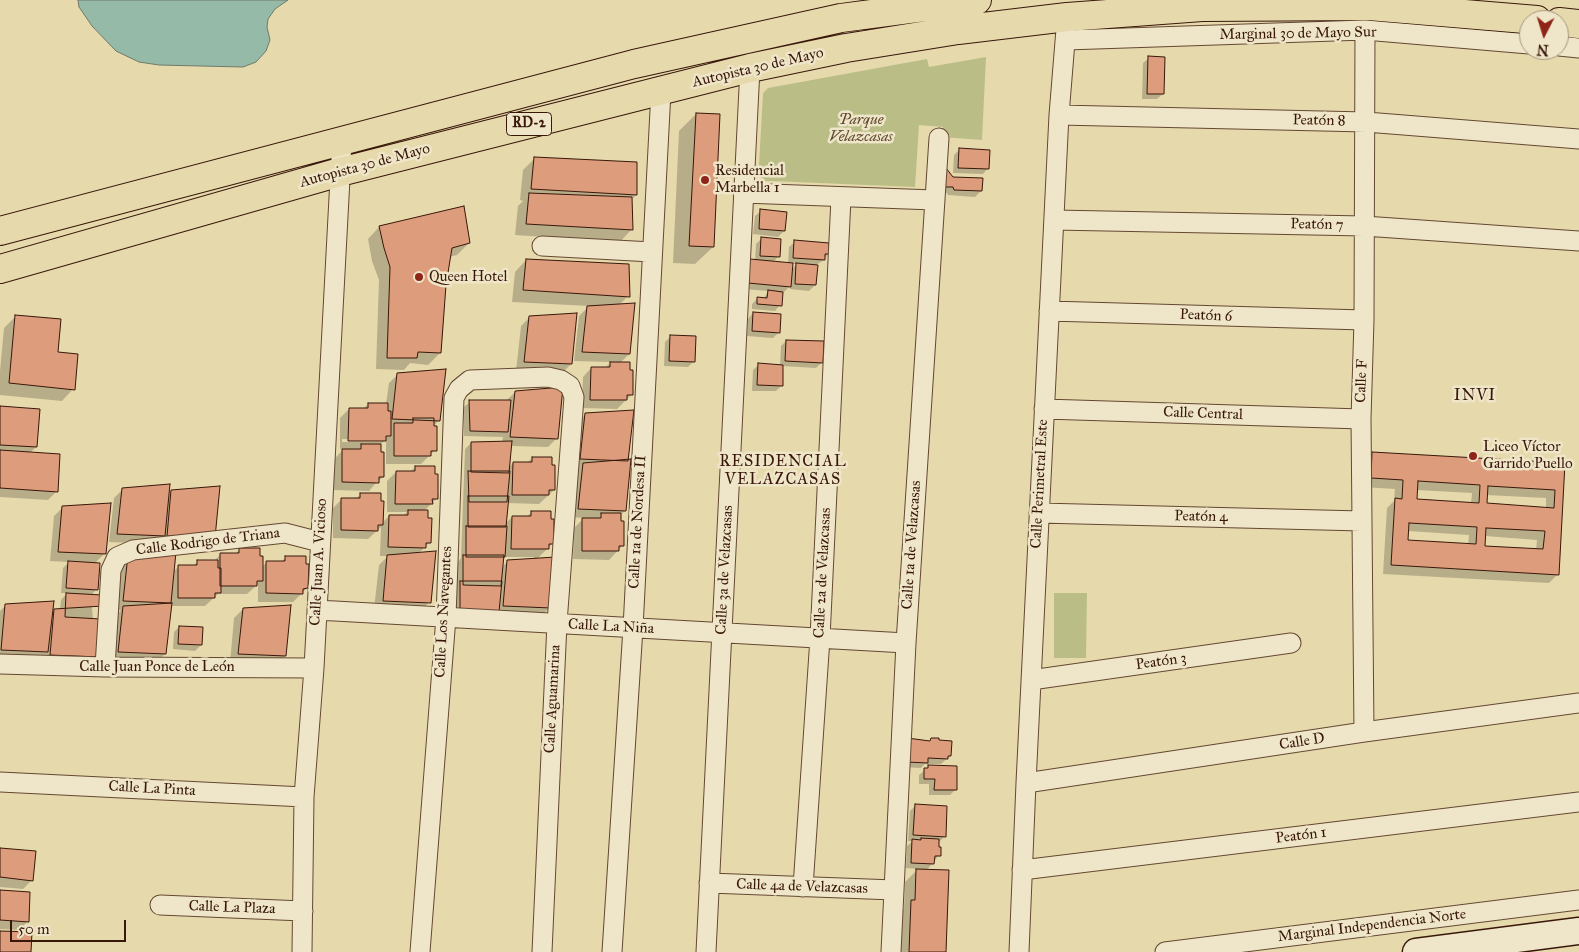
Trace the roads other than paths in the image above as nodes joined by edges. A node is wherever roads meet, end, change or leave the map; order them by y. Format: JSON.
{"nodes":[{"id":1,"x":977,"y":0,"type":"edge"},
{"id":2,"x":1519,"y":18,"type":"edge"},
{"id":3,"x":1066,"y":29,"type":"junction"},
{"id":4,"x":1365,"y":30,"type":"junction"},
{"id":5,"x":1519,"y":43,"type":"edge"},
{"id":6,"x":750,"y":68,"type":"junction"},
{"id":7,"x":661,"y":91,"type":"junction"},
{"id":8,"x":1059,"y":115,"type":"junction"},
{"id":9,"x":1366,"y":122,"type":"junction"},
{"id":10,"x":939,"y":138,"type":"dead end"},
{"id":11,"x":1579,"y":139,"type":"edge"},
{"id":12,"x":342,"y":141,"type":"junction"},
{"id":13,"x":340,"y":172,"type":"junction"},
{"id":14,"x":743,"y":193,"type":"junction"},
{"id":15,"x":841,"y":198,"type":"junction"},
{"id":16,"x":934,"y":200,"type":"junction"},
{"id":17,"x":1054,"y":220,"type":"junction"},
{"id":18,"x":1364,"y":226,"type":"junction"},
{"id":19,"x":0,"y":231,"type":"edge"},
{"id":20,"x":1579,"y":241,"type":"edge"},
{"id":21,"x":542,"y":246,"type":"dead end"},
{"id":22,"x":652,"y":252,"type":"junction"},
{"id":23,"x":0,"y":269,"type":"edge"},
{"id":24,"x":1049,"y":311,"type":"junction"},
{"id":25,"x":1364,"y":320,"type":"junction"},
{"id":26,"x":570,"y":386,"type":"joint"},
{"id":27,"x":1044,"y":409,"type":"junction"},
{"id":28,"x":1361,"y":419,"type":"junction"},
{"id":29,"x":1039,"y":513,"type":"junction"},
{"id":30,"x":1362,"y":521,"type":"junction"},
{"id":31,"x":320,"y":542,"type":"junction"},
{"id":32,"x":317,"y":610,"type":"junction"},
{"id":33,"x":446,"y":617,"type":"junction"},
{"id":34,"x":557,"y":623,"type":"junction"},
{"id":35,"x":633,"y":628,"type":"junction"},
{"id":36,"x":722,"y":633,"type":"junction"},
{"id":37,"x":820,"y":638,"type":"junction"},
{"id":38,"x":906,"y":643,"type":"junction"},
{"id":39,"x":1291,"y":643,"type":"dead end"},
{"id":40,"x":0,"y":664,"type":"edge"},
{"id":41,"x":105,"y":667,"type":"junction"},
{"id":42,"x":314,"y":668,"type":"junction"},
{"id":43,"x":1031,"y":680,"type":"junction"},
{"id":44,"x":1579,"y":703,"type":"edge"},
{"id":45,"x":1364,"y":732,"type":"junction"},
{"id":46,"x":0,"y":782,"type":"edge"},
{"id":47,"x":1026,"y":783,"type":"junction"},
{"id":48,"x":304,"y":796,"type":"junction"},
{"id":49,"x":1579,"y":802,"type":"edge"},
{"id":50,"x":1022,"y":870,"type":"junction"},
{"id":51,"x":709,"y":883,"type":"junction"},
{"id":52,"x":803,"y":887,"type":"junction"},
{"id":53,"x":894,"y":890,"type":"junction"},
{"id":54,"x":1579,"y":900,"type":"edge"},
{"id":55,"x":160,"y":905,"type":"dead end"},
{"id":56,"x":303,"y":911,"type":"junction"},
{"id":57,"x":1579,"y":932,"type":"edge"},
{"id":58,"x":302,"y":952,"type":"edge"},
{"id":59,"x":420,"y":952,"type":"edge"},
{"id":60,"x":542,"y":952,"type":"edge"},
{"id":61,"x":612,"y":952,"type":"edge"},
{"id":62,"x":706,"y":952,"type":"edge"},
{"id":63,"x":891,"y":952,"type":"edge"},
{"id":64,"x":1019,"y":952,"type":"edge"},
{"id":65,"x":1165,"y":952,"type":"edge"},
{"id":66,"x":1416,"y":952,"type":"edge"}],
"edges":[{"from":1,"to":12,"type":"highway","name":"Autopista 30 de Mayo","number":"RD-2"},
{"from":2,"to":3,"type":"highway","name":"Autopista 30 de Mayo","number":"RD-2"},
{"from":3,"to":4,"type":"street","name":"Marginal 30 de Mayo Sur"},
{"from":3,"to":6,"type":"highway","name":"Autopista 30 de Mayo","number":"RD-2"},
{"from":3,"to":8,"type":"street","name":"Calle Perimetral Este"},
{"from":4,"to":5,"type":"street","name":"Marginal 30 de Mayo Sur"},
{"from":4,"to":9,"type":"street","name":"Calle F"},
{"from":6,"to":7,"type":"highway","name":"Autopista 30 de Mayo","number":"RD-2"},
{"from":6,"to":14,"type":"street","name":"Calle 3a de Velazcasas"},
{"from":7,"to":13,"type":"highway","name":"Autopista 30 de Mayo","number":"RD-2"},
{"from":7,"to":22,"type":"street","name":"Calle 1a de Nordesa II"},
{"from":8,"to":9,"type":"street","name":"Peatón 8"},
{"from":8,"to":17,"type":"street","name":"Calle Perimetral Este"},
{"from":9,"to":11,"type":"street","name":"Peatón 8"},
{"from":9,"to":18,"type":"street","name":"Calle F"},
{"from":10,"to":16,"type":"street","name":"Calle 1a de Velazcasas"},
{"from":12,"to":13,"type":"street","name":"Calle Juan A. Vicioso"},
{"from":12,"to":19,"type":"highway","name":"Autopista 30 de Mayo","number":"RD-2"},
{"from":13,"to":23,"type":"highway","name":"Autopista 30 de Mayo","number":"RD-2"},
{"from":13,"to":31,"type":"street","name":"Calle Juan A. Vicioso"},
{"from":14,"to":15,"type":"street"},
{"from":14,"to":36,"type":"street","name":"Calle 3a de Velazcasas"},
{"from":15,"to":16,"type":"street"},
{"from":15,"to":37,"type":"street","name":"Calle 2a de Velazcasas"},
{"from":16,"to":38,"type":"street","name":"Calle 1a de Velazcasas"},
{"from":17,"to":18,"type":"street","name":"Peatón 7"},
{"from":17,"to":24,"type":"street","name":"Calle Perimetral Este"},
{"from":18,"to":20,"type":"street","name":"Peatón 7"},
{"from":18,"to":25,"type":"street","name":"Calle F"},
{"from":21,"to":22,"type":"street"},
{"from":22,"to":35,"type":"street","name":"Calle 1a de Nordesa II"},
{"from":24,"to":25,"type":"street","name":"Peatón 6"},
{"from":24,"to":27,"type":"street","name":"Calle Perimetral Este"},
{"from":25,"to":28,"type":"street","name":"Calle F"},
{"from":26,"to":33,"type":"street","name":"Calle Los Navegantes"},
{"from":26,"to":34,"type":"street","name":"Calle Aguamarina"},
{"from":27,"to":28,"type":"street","name":"Calle Central"},
{"from":27,"to":29,"type":"street","name":"Calle Perimetral Este"},
{"from":28,"to":30,"type":"street","name":"Calle F"},
{"from":29,"to":30,"type":"street","name":"Peatón 4"},
{"from":29,"to":43,"type":"street","name":"Calle Perimetral Este"},
{"from":30,"to":45,"type":"street","name":"Calle F"},
{"from":31,"to":32,"type":"street","name":"Calle Juan A. Vicioso"},
{"from":31,"to":41,"type":"street","name":"Calle Rodrigo de Triana"},
{"from":32,"to":33,"type":"street","name":"Calle La Niña"},
{"from":32,"to":42,"type":"street","name":"Calle Juan A. Vicioso"},
{"from":33,"to":34,"type":"street","name":"Calle La Niña"},
{"from":33,"to":59,"type":"street","name":"Calle Los Navegantes"},
{"from":34,"to":35,"type":"street","name":"Calle La Niña"},
{"from":34,"to":60,"type":"street","name":"Calle Aguamarina"},
{"from":35,"to":36,"type":"street","name":"Calle La Niña"},
{"from":35,"to":61,"type":"street","name":"Calle 1a de Nordesa II"},
{"from":36,"to":37,"type":"street","name":"Calle La Niña"},
{"from":36,"to":51,"type":"street","name":"Calle 3a de Velazcasas"},
{"from":37,"to":38,"type":"street","name":"Calle La Niña"},
{"from":37,"to":52,"type":"street","name":"Calle 2a de Velazcasas"},
{"from":38,"to":53,"type":"street","name":"Calle 1a de Velazcasas"},
{"from":39,"to":43,"type":"street","name":"Peatón 3"},
{"from":40,"to":41,"type":"street","name":"Calle Juan Ponce de León"},
{"from":41,"to":42,"type":"street","name":"Calle Juan Ponce de León"},
{"from":42,"to":48,"type":"street","name":"Calle Juan A. Vicioso"},
{"from":43,"to":47,"type":"street","name":"Calle Perimetral Este"},
{"from":44,"to":45,"type":"street","name":"Calle D"},
{"from":45,"to":47,"type":"street","name":"Calle D"},
{"from":46,"to":48,"type":"street","name":"Calle La Pinta"},
{"from":47,"to":50,"type":"street","name":"Calle Perimetral Este"},
{"from":48,"to":56,"type":"street","name":"Calle Juan A. Vicioso"},
{"from":49,"to":50,"type":"street","name":"Peatón 1"},
{"from":50,"to":64,"type":"street","name":"Calle Perimetral Este"},
{"from":51,"to":52,"type":"street","name":"Calle 4a de Velazcasas"},
{"from":51,"to":62,"type":"street","name":"Calle 3a de Velazcasas"},
{"from":52,"to":53,"type":"street","name":"Calle 4a de Velazcasas"},
{"from":53,"to":63,"type":"street","name":"Calle 1a de Velazcasas"},
{"from":54,"to":65,"type":"street","name":"Marginal Independencia Norte"},
{"from":55,"to":56,"type":"street","name":"Calle La Plaza"},
{"from":56,"to":58,"type":"street","name":"Calle Juan A. Vicioso"},
{"from":57,"to":66,"type":"main road"}]}
